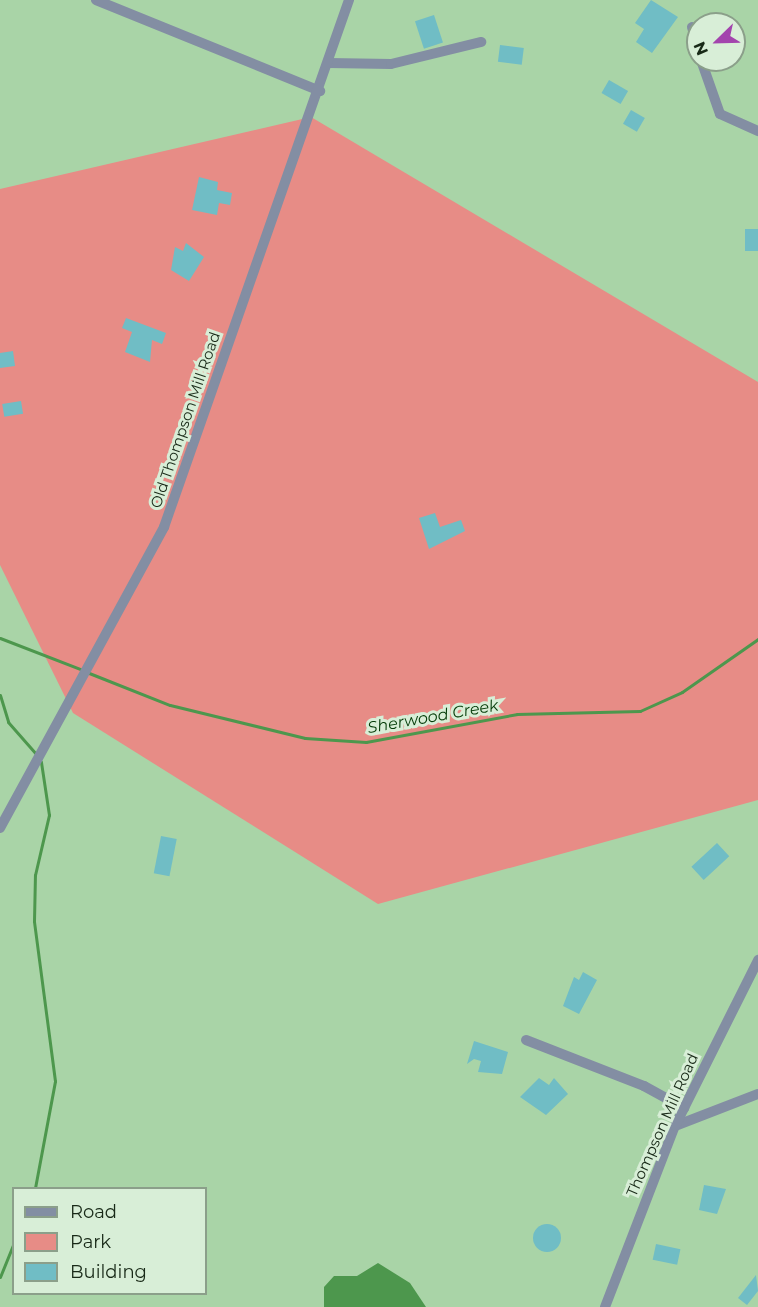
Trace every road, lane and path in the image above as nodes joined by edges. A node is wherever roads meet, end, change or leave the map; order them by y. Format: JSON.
{"nodes":[{"id":1,"x":96,"y":0,"type":"edge"},
{"id":2,"x":349,"y":0,"type":"edge"},
{"id":3,"x":482,"y":42,"type":"dead end"},
{"id":4,"x":329,"y":63,"type":"junction"},
{"id":5,"x":705,"y":72,"type":"edge"},
{"id":6,"x":320,"y":90,"type":"junction"},
{"id":7,"x":758,"y":130,"type":"edge"},
{"id":8,"x":0,"y":828,"type":"edge"},
{"id":9,"x":758,"y":960,"type":"edge"},
{"id":10,"x":526,"y":1040,"type":"dead end"},
{"id":11,"x":758,"y":1094,"type":"edge"},
{"id":12,"x":684,"y":1108,"type":"junction"},
{"id":13,"x":675,"y":1126,"type":"junction"},
{"id":14,"x":605,"y":1307,"type":"edge"}],
"edges":[{"from":1,"to":6,"type":"street"},
{"from":2,"to":4,"type":"street","name":"Old Thompson Mill Road"},
{"from":3,"to":4,"type":"street"},
{"from":4,"to":6,"type":"street","name":"Old Thompson Mill Road"},
{"from":5,"to":7,"type":"street"},
{"from":6,"to":8,"type":"street","name":"Old Thompson Mill Road"},
{"from":9,"to":12,"type":"street","name":"Thompson Mill Road"},
{"from":10,"to":12,"type":"street"},
{"from":11,"to":13,"type":"street"},
{"from":12,"to":13,"type":"street","name":"Thompson Mill Road"},
{"from":13,"to":14,"type":"street","name":"Thompson Mill Road"}]}
